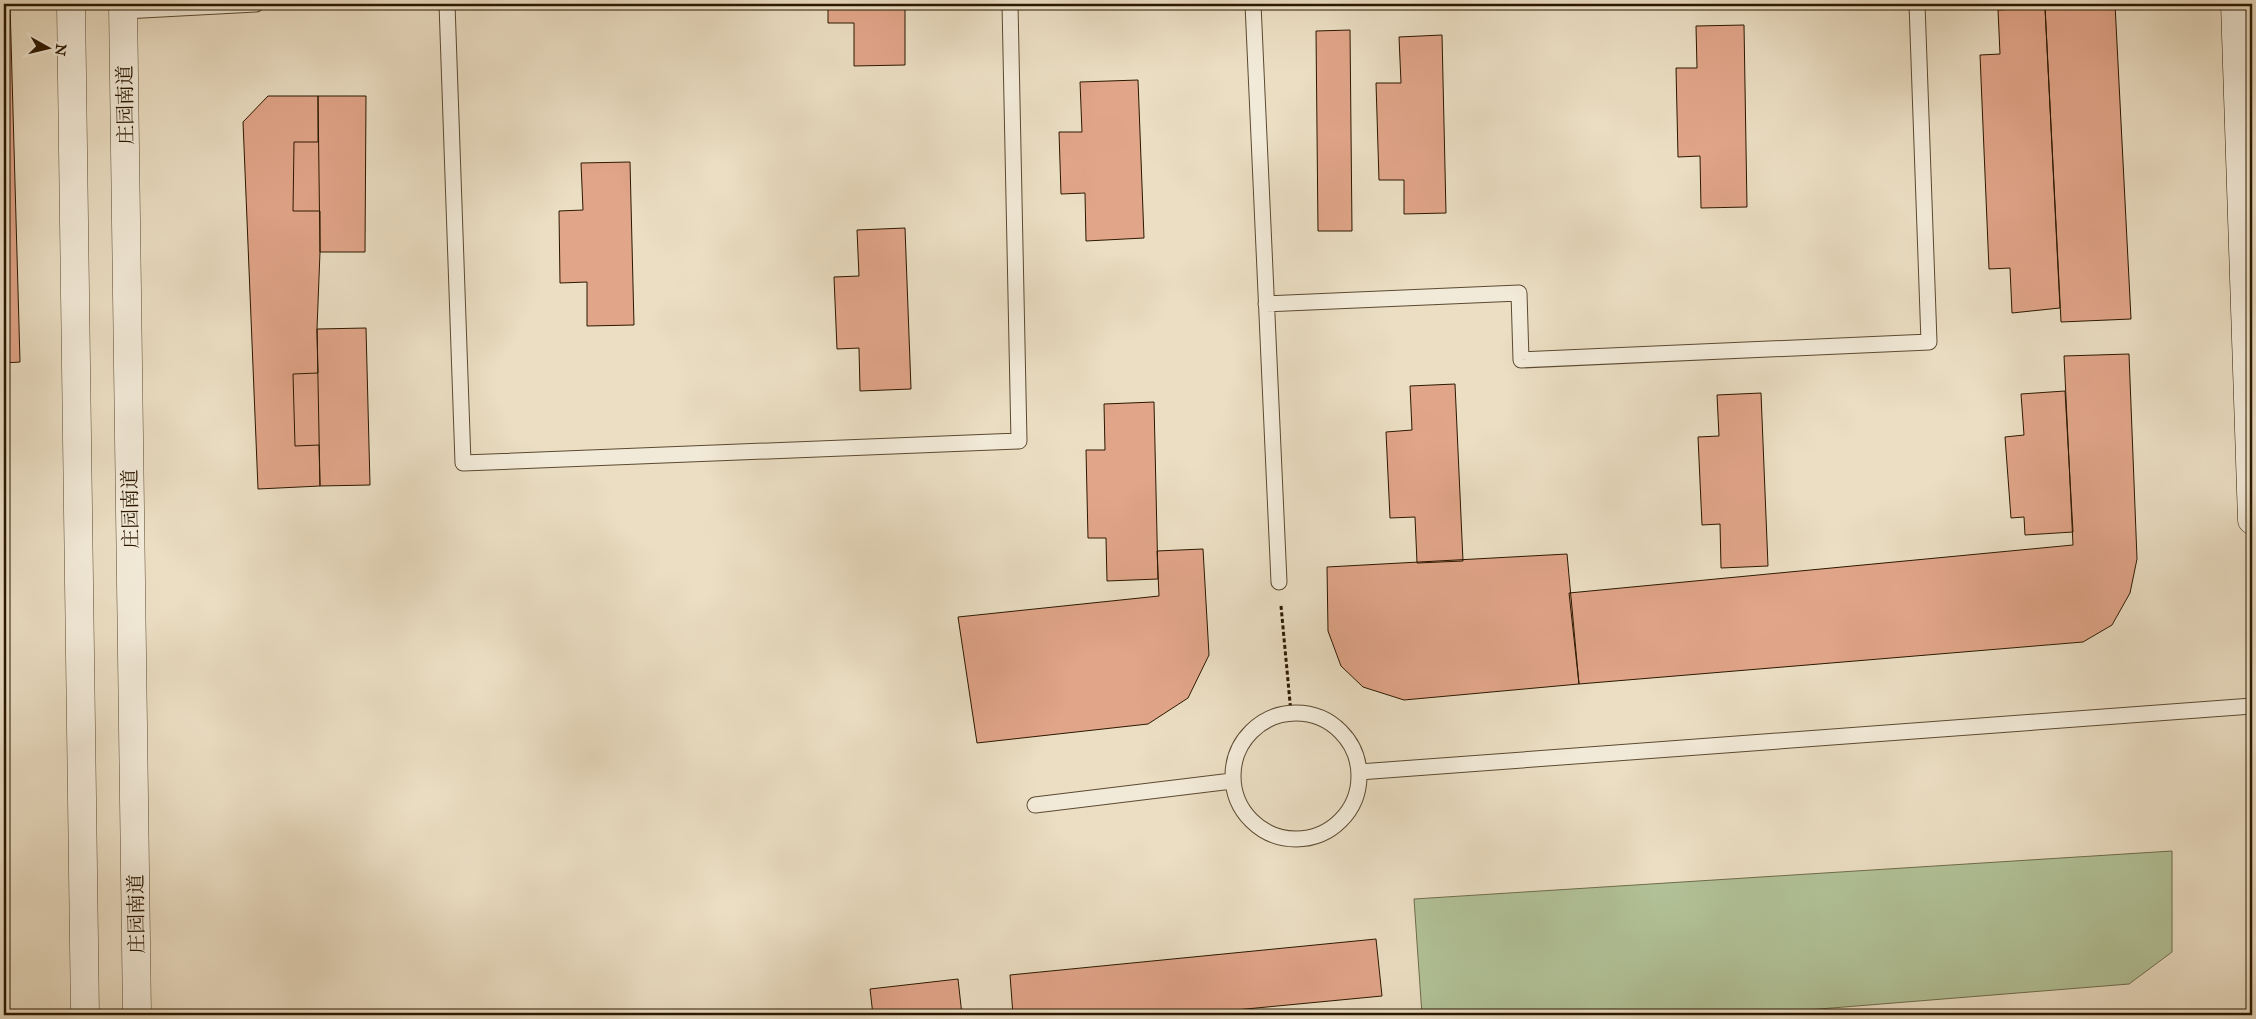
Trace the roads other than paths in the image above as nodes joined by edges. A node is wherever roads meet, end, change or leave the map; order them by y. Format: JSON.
{"nodes":[{"id":1,"x":71,"y":4,"type":"edge"},
{"id":2,"x":256,"y":4,"type":"edge"},
{"id":3,"x":447,"y":4,"type":"edge"},
{"id":4,"x":1010,"y":4,"type":"edge"},
{"id":5,"x":1253,"y":4,"type":"edge"},
{"id":6,"x":1917,"y":4,"type":"edge"},
{"id":7,"x":2235,"y":4,"type":"edge"},
{"id":8,"x":124,"y":7,"type":"edge"},
{"id":9,"x":1266,"y":304,"type":"junction"},
{"id":10,"x":2252,"y":520,"type":"edge"},
{"id":11,"x":1279,"y":582,"type":"road end"},
{"id":12,"x":2252,"y":706,"type":"edge"},
{"id":13,"x":1359,"y":772,"type":"junction"},
{"id":14,"x":1232,"y":781,"type":"junction"},
{"id":15,"x":1035,"y":805,"type":"dead end"},
{"id":16,"x":86,"y":1015,"type":"edge"},
{"id":17,"x":137,"y":1015,"type":"edge"}],
"edges":[{"from":1,"to":16,"type":"street"},
{"from":2,"to":8,"type":"lane"},
{"from":3,"to":4,"type":"lane"},
{"from":5,"to":9,"type":"lane"},
{"from":6,"to":9,"type":"lane"},
{"from":7,"to":10,"type":"street"},
{"from":8,"to":17,"type":"street","name":"庄园南道"},
{"from":9,"to":11,"type":"lane"},
{"from":12,"to":13,"type":"lane"},
{"from":13,"to":14,"type":"lane"},
{"from":13,"to":14,"type":"lane"},
{"from":14,"to":15,"type":"lane"}]}
